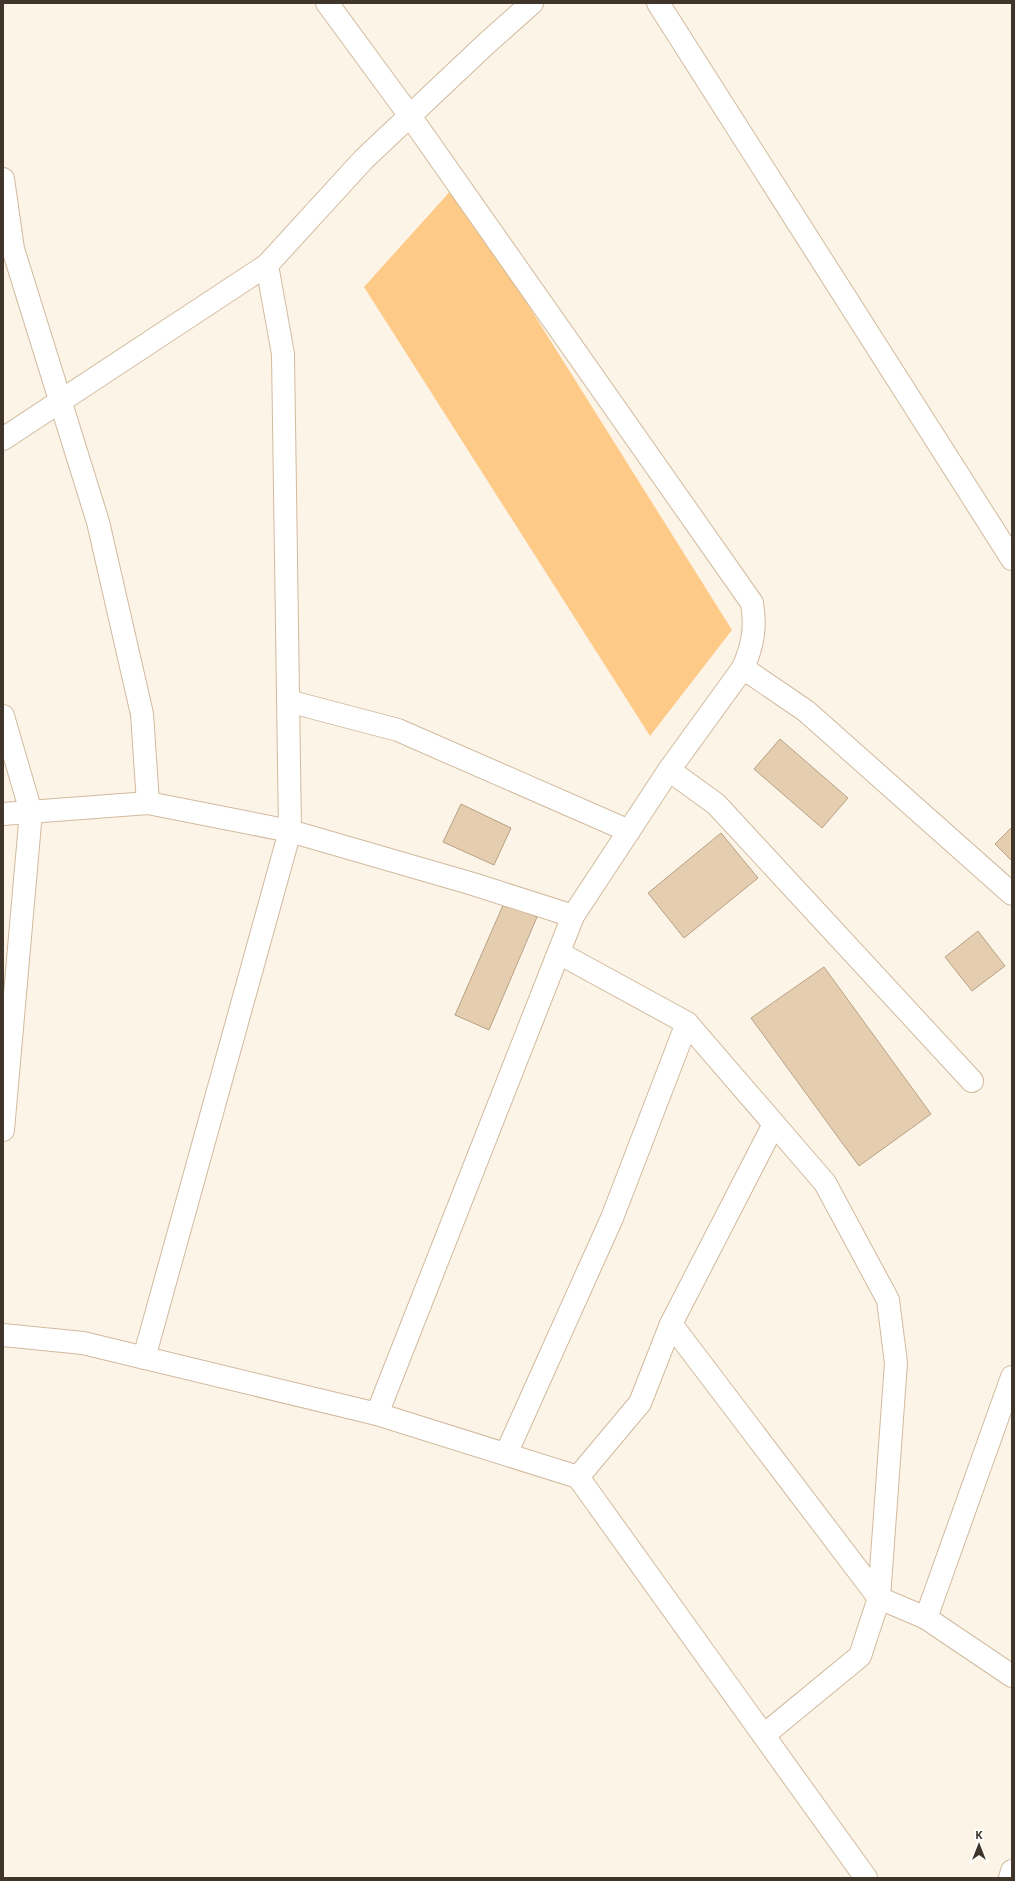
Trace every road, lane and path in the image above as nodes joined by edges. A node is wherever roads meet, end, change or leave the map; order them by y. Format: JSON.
{"nodes":[{"id":1,"x":327,"y":3,"type":"edge"},
{"id":2,"x":532,"y":3,"type":"edge"},
{"id":3,"x":658,"y":3,"type":"edge"},
{"id":4,"x":410,"y":116,"type":"junction"},
{"id":5,"x":3,"y":179,"type":"edge"},
{"id":6,"x":267,"y":265,"type":"junction"},
{"id":7,"x":59,"y":401,"type":"junction"},
{"id":8,"x":3,"y":439,"type":"edge"},
{"id":9,"x":1012,"y":559,"type":"edge"},
{"id":10,"x":743,"y":668,"type":"junction"},
{"id":11,"x":288,"y":701,"type":"junction"},
{"id":12,"x":3,"y":716,"type":"edge"},
{"id":13,"x":669,"y":770,"type":"junction"},
{"id":14,"x":148,"y":803,"type":"junction"},
{"id":15,"x":31,"y":812,"type":"junction"},
{"id":16,"x":3,"y":814,"type":"edge"},
{"id":17,"x":290,"y":831,"type":"junction"},
{"id":18,"x":628,"y":831,"type":"junction"},
{"id":19,"x":1012,"y":894,"type":"edge"},
{"id":20,"x":573,"y":916,"type":"junction"},
{"id":21,"x":559,"y":952,"type":"junction"},
{"id":22,"x":687,"y":1023,"type":"junction"},
{"id":23,"x":972,"y":1081,"type":"dead end"},
{"id":24,"x":774,"y":1124,"type":"junction"},
{"id":25,"x":3,"y":1130,"type":"edge"},
{"id":26,"x":671,"y":1324,"type":"junction"},
{"id":27,"x":3,"y":1335,"type":"edge"},
{"id":28,"x":144,"y":1358,"type":"junction"},
{"id":29,"x":1012,"y":1377,"type":"edge"},
{"id":30,"x":377,"y":1414,"type":"junction"},
{"id":31,"x":506,"y":1454,"type":"junction"},
{"id":32,"x":578,"y":1477,"type":"junction"},
{"id":33,"x":880,"y":1598,"type":"junction"},
{"id":34,"x":926,"y":1618,"type":"junction"},
{"id":35,"x":1012,"y":1676,"type":"edge"},
{"id":36,"x":764,"y":1735,"type":"junction"},
{"id":37,"x":1012,"y":1871,"type":"edge"},
{"id":38,"x":866,"y":1878,"type":"edge"},
{"id":39,"x":1010,"y":1878,"type":"edge"}],
"edges":[{"from":1,"to":4,"type":"street"},
{"from":2,"to":4,"type":"street"},
{"from":3,"to":9,"type":"street"},
{"from":4,"to":6,"type":"street"},
{"from":4,"to":10,"type":"street"},
{"from":5,"to":7,"type":"street"},
{"from":6,"to":7,"type":"street"},
{"from":6,"to":11,"type":"street"},
{"from":7,"to":8,"type":"street"},
{"from":7,"to":14,"type":"street"},
{"from":10,"to":13,"type":"street"},
{"from":10,"to":19,"type":"street"},
{"from":11,"to":17,"type":"street"},
{"from":11,"to":18,"type":"street"},
{"from":12,"to":15,"type":"street"},
{"from":13,"to":18,"type":"street"},
{"from":13,"to":23,"type":"street"},
{"from":14,"to":15,"type":"street"},
{"from":14,"to":17,"type":"street"},
{"from":15,"to":16,"type":"street"},
{"from":15,"to":25,"type":"street"},
{"from":17,"to":20,"type":"street"},
{"from":17,"to":28,"type":"street"},
{"from":18,"to":20,"type":"street"},
{"from":20,"to":21,"type":"street"},
{"from":21,"to":22,"type":"street"},
{"from":21,"to":30,"type":"street"},
{"from":22,"to":24,"type":"street"},
{"from":22,"to":31,"type":"street"},
{"from":24,"to":26,"type":"street"},
{"from":24,"to":33,"type":"street"},
{"from":26,"to":32,"type":"street"},
{"from":26,"to":33,"type":"street"},
{"from":27,"to":28,"type":"street"},
{"from":28,"to":30,"type":"street"},
{"from":29,"to":34,"type":"street"},
{"from":30,"to":31,"type":"street"},
{"from":31,"to":32,"type":"street"},
{"from":32,"to":36,"type":"street"},
{"from":33,"to":34,"type":"street"},
{"from":33,"to":36,"type":"street"},
{"from":34,"to":35,"type":"street"},
{"from":36,"to":38,"type":"street"},
{"from":37,"to":39,"type":"street"}]}
